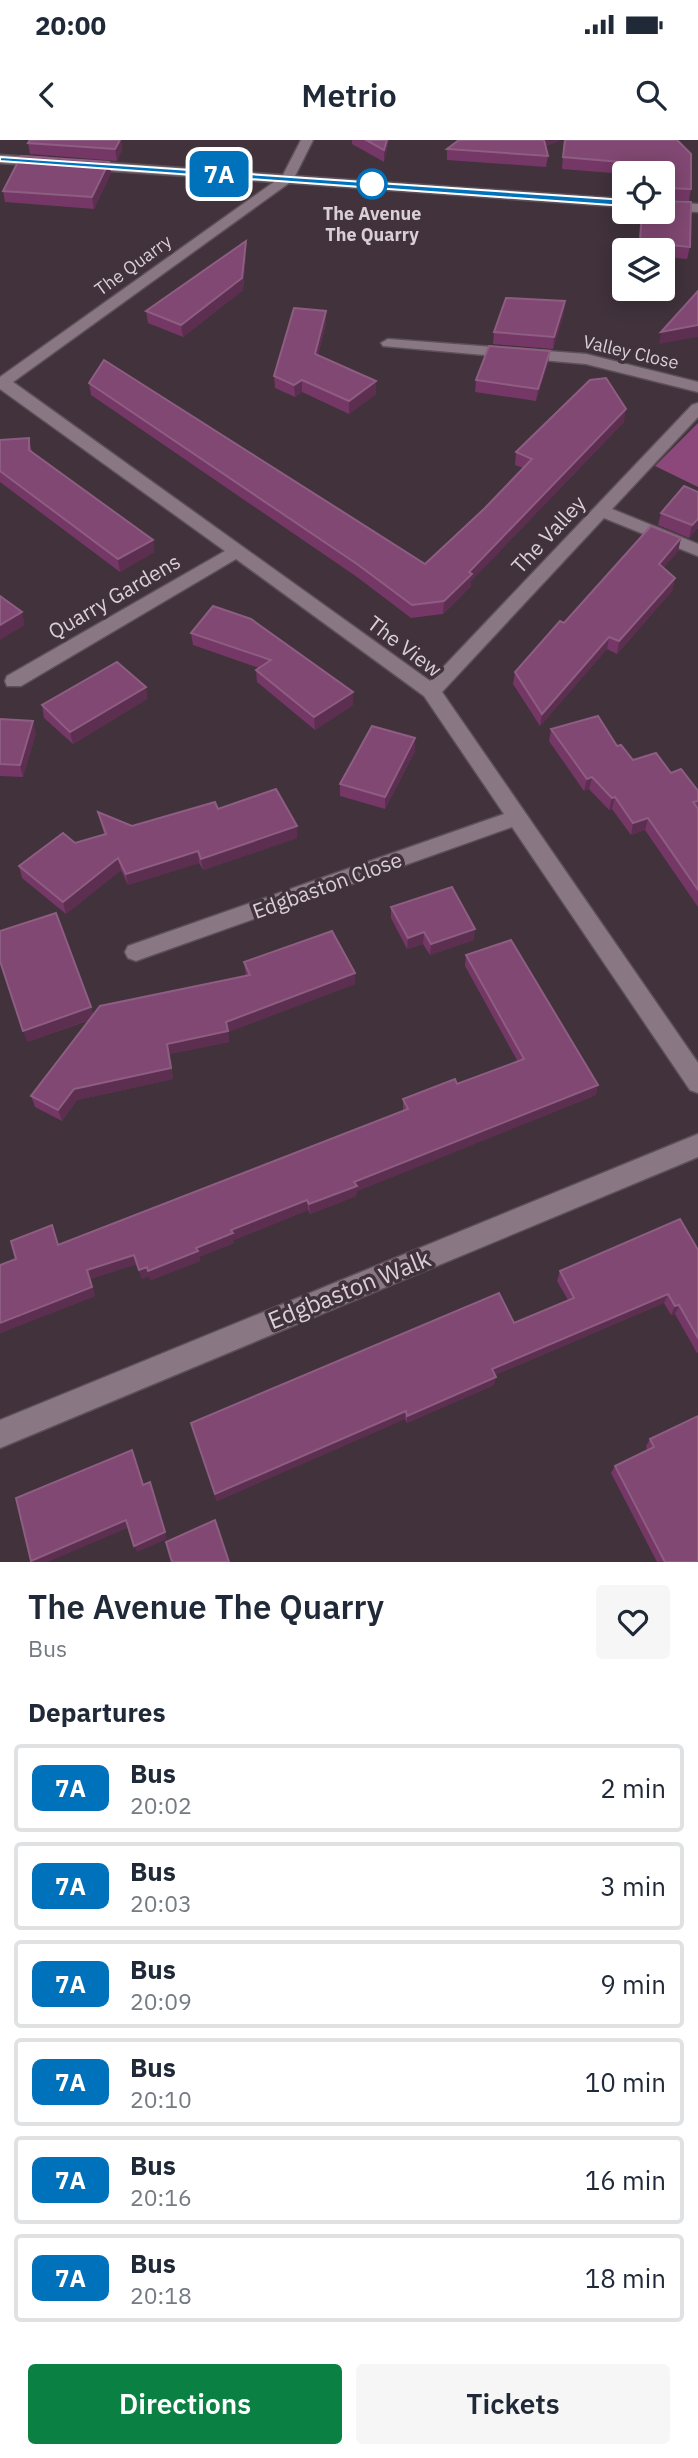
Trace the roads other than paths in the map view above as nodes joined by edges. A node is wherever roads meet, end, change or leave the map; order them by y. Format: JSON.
{"nodes":[{"id":1,"x":307,"y":140,"type":"edge"},
{"id":2,"x":0,"y":159,"type":"edge"},
{"id":3,"x":288,"y":178,"type":"junction"},
{"id":4,"x":612,"y":202,"type":"edge"},
{"id":5,"x":675,"y":207,"type":"edge"},
{"id":6,"x":698,"y":208,"type":"edge"},
{"id":7,"x":388,"y":343,"type":"dead end"},
{"id":8,"x":2,"y":383,"type":"edge"},
{"id":9,"x":698,"y":387,"type":"edge"},
{"id":10,"x":698,"y":408,"type":"edge"},
{"id":11,"x":601,"y":511,"type":"junction"},
{"id":12,"x":698,"y":550,"type":"edge"},
{"id":13,"x":237,"y":551,"type":"junction"},
{"id":14,"x":14,"y":681,"type":"dead end"},
{"id":15,"x":431,"y":691,"type":"junction"},
{"id":16,"x":517,"y":817,"type":"junction"},
{"id":17,"x":136,"y":952,"type":"dead end"},
{"id":18,"x":698,"y":1083,"type":"edge"},
{"id":19,"x":698,"y":1145,"type":"edge"},
{"id":20,"x":0,"y":1434,"type":"edge"}],
"edges":[{"from":1,"to":3,"type":"street"},
{"from":2,"to":3,"type":"street"},
{"from":3,"to":4,"type":"street"},
{"from":3,"to":8,"type":"street","name":"The Quarry"},
{"from":5,"to":6,"type":"street"},
{"from":7,"to":9,"type":"street","name":"Valley Close"},
{"from":8,"to":13,"type":"street","name":"The View"},
{"from":10,"to":11,"type":"street","name":"The Valley"},
{"from":11,"to":12,"type":"street"},
{"from":11,"to":15,"type":"street","name":"The Valley"},
{"from":13,"to":14,"type":"street","name":"Quarry Gardens"},
{"from":13,"to":15,"type":"street","name":"The View"},
{"from":15,"to":16,"type":"street","name":"The View"},
{"from":16,"to":17,"type":"street","name":"Edgbaston Close"},
{"from":16,"to":18,"type":"street","name":"The View"},
{"from":19,"to":20,"type":"street","name":"Edgbaston Walk"}]}
